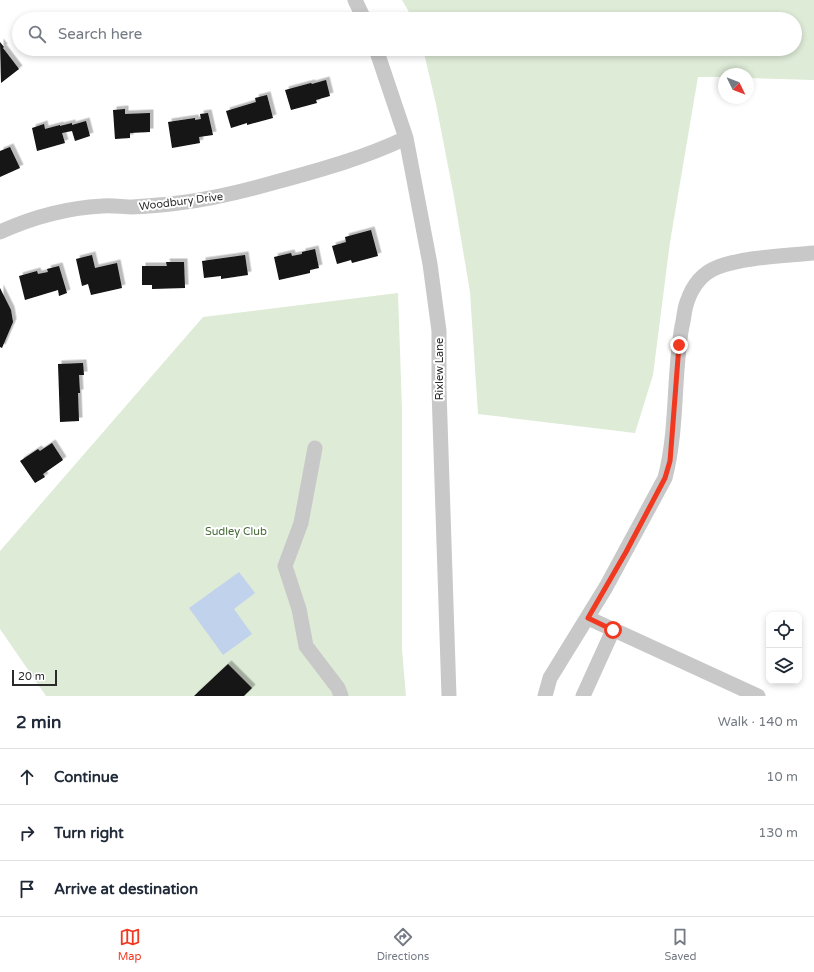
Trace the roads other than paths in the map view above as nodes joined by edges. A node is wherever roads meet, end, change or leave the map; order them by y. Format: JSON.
{"nodes":[{"id":1,"x":355,"y":0,"type":"edge"},
{"id":2,"x":361,"y":12,"type":"edge"},
{"id":3,"x":378,"y":56,"type":"edge"},
{"id":4,"x":406,"y":138,"type":"junction"},
{"id":5,"x":0,"y":232,"type":"edge"},
{"id":6,"x":814,"y":253,"type":"edge"},
{"id":7,"x":315,"y":448,"type":"dead end"},
{"id":8,"x":588,"y":618,"type":"junction"},
{"id":9,"x":613,"y":630,"type":"junction"},
{"id":10,"x":342,"y":696,"type":"edge"},
{"id":11,"x":449,"y":696,"type":"edge"},
{"id":12,"x":545,"y":696,"type":"edge"},
{"id":13,"x":583,"y":696,"type":"edge"},
{"id":14,"x":758,"y":696,"type":"edge"}],
"edges":[{"from":1,"to":2,"type":"street"},
{"from":3,"to":4,"type":"street","name":"Rixlew Lane"},
{"from":4,"to":5,"type":"street","name":"Woodbury Drive"},
{"from":4,"to":11,"type":"street","name":"Rixlew Lane"},
{"from":6,"to":8,"type":"street"},
{"from":7,"to":10,"type":"street"},
{"from":8,"to":9,"type":"street"},
{"from":8,"to":12,"type":"street"},
{"from":9,"to":13,"type":"street"},
{"from":9,"to":14,"type":"street"}]}
